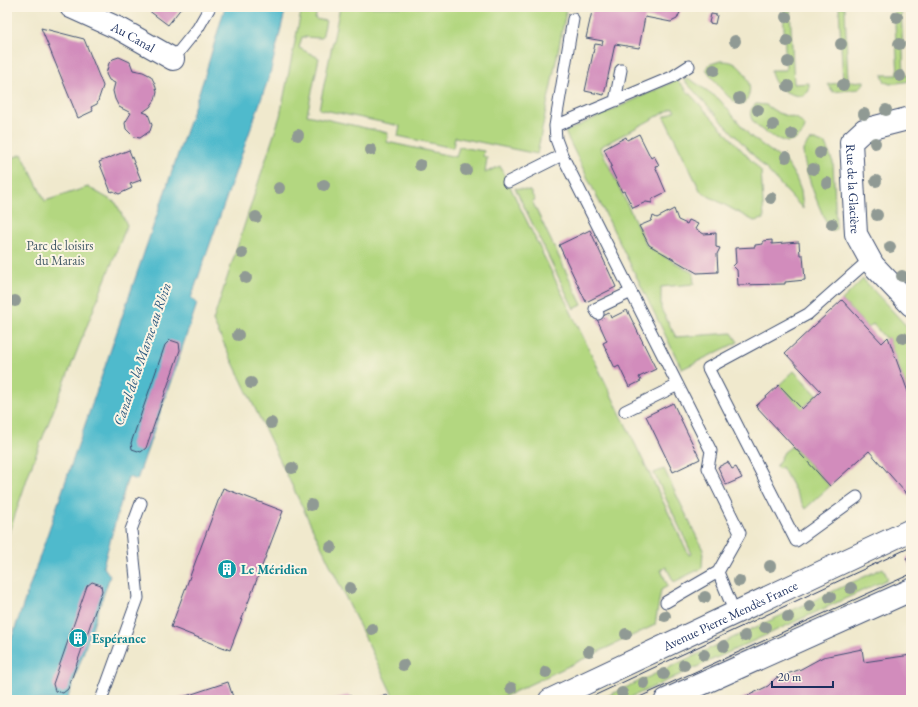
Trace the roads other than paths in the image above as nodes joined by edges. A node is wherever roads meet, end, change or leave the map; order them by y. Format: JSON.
{"nodes":[{"id":1,"x":71,"y":7,"type":"edge"},
{"id":2,"x":210,"y":7,"type":"edge"},
{"id":3,"x":573,"y":19,"type":"dead end"},
{"id":4,"x":173,"y":59,"type":"joint"},
{"id":5,"x":689,"y":66,"type":"dead end"},
{"id":6,"x":621,"y":70,"type":"dead end"},
{"id":7,"x":615,"y":101,"type":"junction"},
{"id":8,"x":911,"y":118,"type":"edge"},
{"id":9,"x":554,"y":126,"type":"junction"},
{"id":10,"x":562,"y":155,"type":"junction"},
{"id":11,"x":508,"y":182,"type":"dead end"},
{"id":12,"x":870,"y":259,"type":"junction"},
{"id":13,"x":631,"y":292,"type":"junction"},
{"id":14,"x":911,"y":305,"type":"edge"},
{"id":15,"x":598,"y":314,"type":"dead end"},
{"id":16,"x":678,"y":385,"type":"junction"},
{"id":17,"x":625,"y":411,"type":"dead end"},
{"id":18,"x":857,"y":497,"type":"dead end"},
{"id":19,"x":141,"y":503,"type":"dead end"},
{"id":20,"x":911,"y":530,"type":"edge"},
{"id":21,"x":718,"y":572,"type":"junction"},
{"id":22,"x":911,"y":590,"type":"edge"},
{"id":23,"x":666,"y":602,"type":"dead end"},
{"id":24,"x":732,"y":606,"type":"dead end"},
{"id":25,"x":101,"y":700,"type":"edge"},
{"id":26,"x":550,"y":700,"type":"edge"},
{"id":27,"x":666,"y":700,"type":"edge"}],
"edges":[{"from":1,"to":4,"type":"main road","name":"Au Canal"},
{"from":2,"to":4,"type":"lane"},
{"from":3,"to":9,"type":"lane"},
{"from":5,"to":7,"type":"lane"},
{"from":6,"to":7,"type":"lane"},
{"from":7,"to":9,"type":"lane"},
{"from":8,"to":12,"type":"main road","name":"Rue de la Glacière"},
{"from":9,"to":10,"type":"lane"},
{"from":10,"to":11,"type":"lane"},
{"from":10,"to":13,"type":"lane"},
{"from":12,"to":14,"type":"main road","name":"Rue de la Glacière"},
{"from":12,"to":18,"type":"lane"},
{"from":13,"to":15,"type":"lane"},
{"from":13,"to":16,"type":"lane"},
{"from":16,"to":17,"type":"lane"},
{"from":16,"to":21,"type":"lane"},
{"from":19,"to":25,"type":"lane"},
{"from":20,"to":26,"type":"main road","name":"Avenue Pierre Mendès France"},
{"from":21,"to":23,"type":"lane"},
{"from":21,"to":24,"type":"lane"},
{"from":22,"to":27,"type":"main road"}]}
